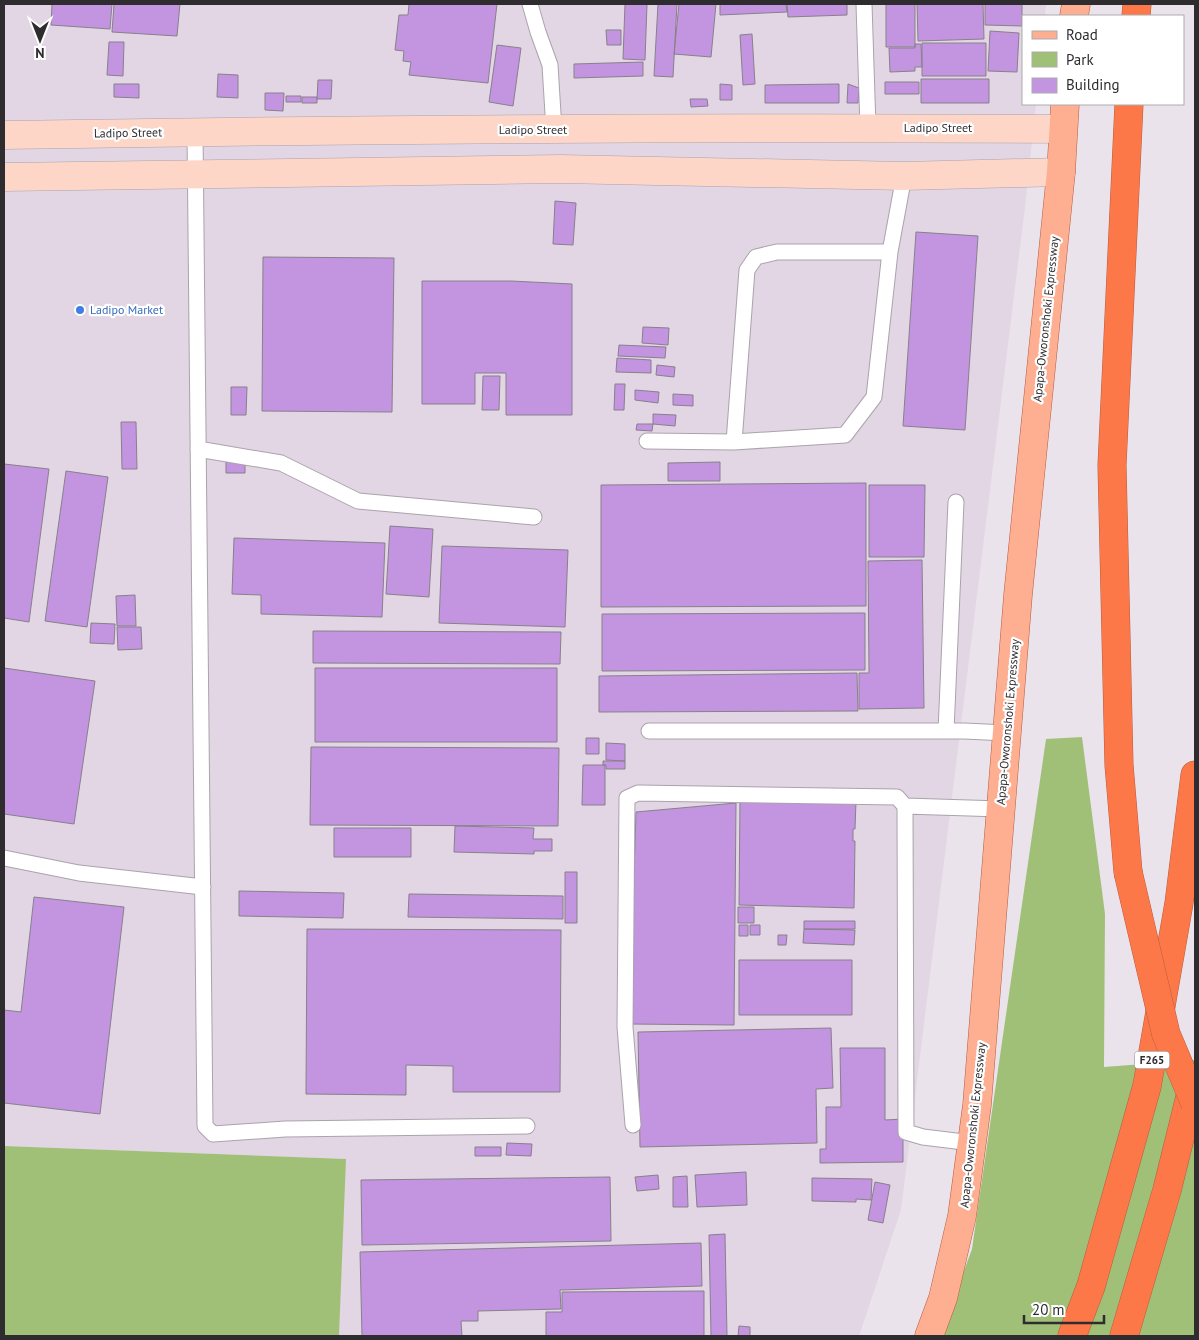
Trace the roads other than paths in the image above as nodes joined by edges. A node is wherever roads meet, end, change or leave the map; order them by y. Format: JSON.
{"nodes":[{"id":1,"x":530,"y":4,"type":"edge"},
{"id":2,"x":864,"y":4,"type":"edge"},
{"id":3,"x":1129,"y":105,"type":"edge"},
{"id":4,"x":1064,"y":116,"type":"edge"},
{"id":5,"x":868,"y":128,"type":"junction"},
{"id":6,"x":554,"y":130,"type":"junction"},
{"id":7,"x":195,"y":132,"type":"junction"},
{"id":8,"x":4,"y":135,"type":"edge"},
{"id":9,"x":1061,"y":172,"type":"junction"},
{"id":10,"x":195,"y":174,"type":"junction"},
{"id":11,"x":904,"y":176,"type":"junction"},
{"id":12,"x":4,"y":177,"type":"edge"},
{"id":13,"x":890,"y":252,"type":"junction"},
{"id":14,"x":647,"y":441,"type":"dead end"},
{"id":15,"x":734,"y":442,"type":"junction"},
{"id":16,"x":198,"y":449,"type":"junction"},
{"id":17,"x":956,"y":502,"type":"dead end"},
{"id":18,"x":534,"y":517,"type":"dead end"},
{"id":19,"x":649,"y":731,"type":"dead end"},
{"id":20,"x":946,"y":731,"type":"junction"},
{"id":21,"x":1007,"y":733,"type":"junction"},
{"id":22,"x":1195,"y":775,"type":"edge"},
{"id":23,"x":904,"y":806,"type":"junction"},
{"id":24,"x":1001,"y":809,"type":"junction"},
{"id":25,"x":4,"y":858,"type":"edge"},
{"id":26,"x":202,"y":887,"type":"junction"},
{"id":27,"x":1195,"y":1076,"type":"edge"},
{"id":28,"x":1195,"y":1103,"type":"edge"},
{"id":29,"x":633,"y":1125,"type":"dead end"},
{"id":30,"x":527,"y":1126,"type":"dead end"},
{"id":31,"x":972,"y":1143,"type":"junction"},
{"id":32,"x":929,"y":1336,"type":"edge"},
{"id":33,"x":1072,"y":1336,"type":"edge"},
{"id":34,"x":1124,"y":1336,"type":"edge"}],
"edges":[{"from":1,"to":6,"type":"lane"},
{"from":2,"to":5,"type":"lane"},
{"from":3,"to":28,"type":"highway","bridge":true},
{"from":4,"to":5,"type":"main road","name":"Ladipo Street"},
{"from":4,"to":9,"type":"main road","name":"Apapa-Oworonshoki Expressway"},
{"from":5,"to":6,"type":"main road","name":"Ladipo Street"},
{"from":6,"to":7,"type":"main road","name":"Ladipo Street"},
{"from":7,"to":8,"type":"main road","name":"Ladipo Street"},
{"from":7,"to":10,"type":"lane"},
{"from":9,"to":11,"type":"main road"},
{"from":9,"to":21,"type":"main road","name":"Apapa-Oworonshoki Expressway"},
{"from":10,"to":11,"type":"main road"},
{"from":10,"to":12,"type":"main road"},
{"from":10,"to":16,"type":"lane"},
{"from":11,"to":13,"type":"lane"},
{"from":13,"to":15,"type":"lane"},
{"from":13,"to":15,"type":"lane"},
{"from":14,"to":15,"type":"lane"},
{"from":16,"to":18,"type":"lane"},
{"from":16,"to":26,"type":"lane"},
{"from":17,"to":20,"type":"lane"},
{"from":19,"to":20,"type":"lane"},
{"from":20,"to":21,"type":"lane"},
{"from":21,"to":24,"type":"main road","name":"Apapa-Oworonshoki Expressway"},
{"from":22,"to":33,"type":"highway","number":"F265"},
{"from":23,"to":24,"type":"lane"},
{"from":23,"to":29,"type":"lane"},
{"from":23,"to":31,"type":"lane"},
{"from":24,"to":31,"type":"main road","name":"Apapa-Oworonshoki Expressway"},
{"from":25,"to":26,"type":"lane"},
{"from":26,"to":30,"type":"lane"},
{"from":27,"to":34,"type":"highway"},
{"from":31,"to":32,"type":"main road","name":"Apapa-Oworonshoki Expressway"}]}
